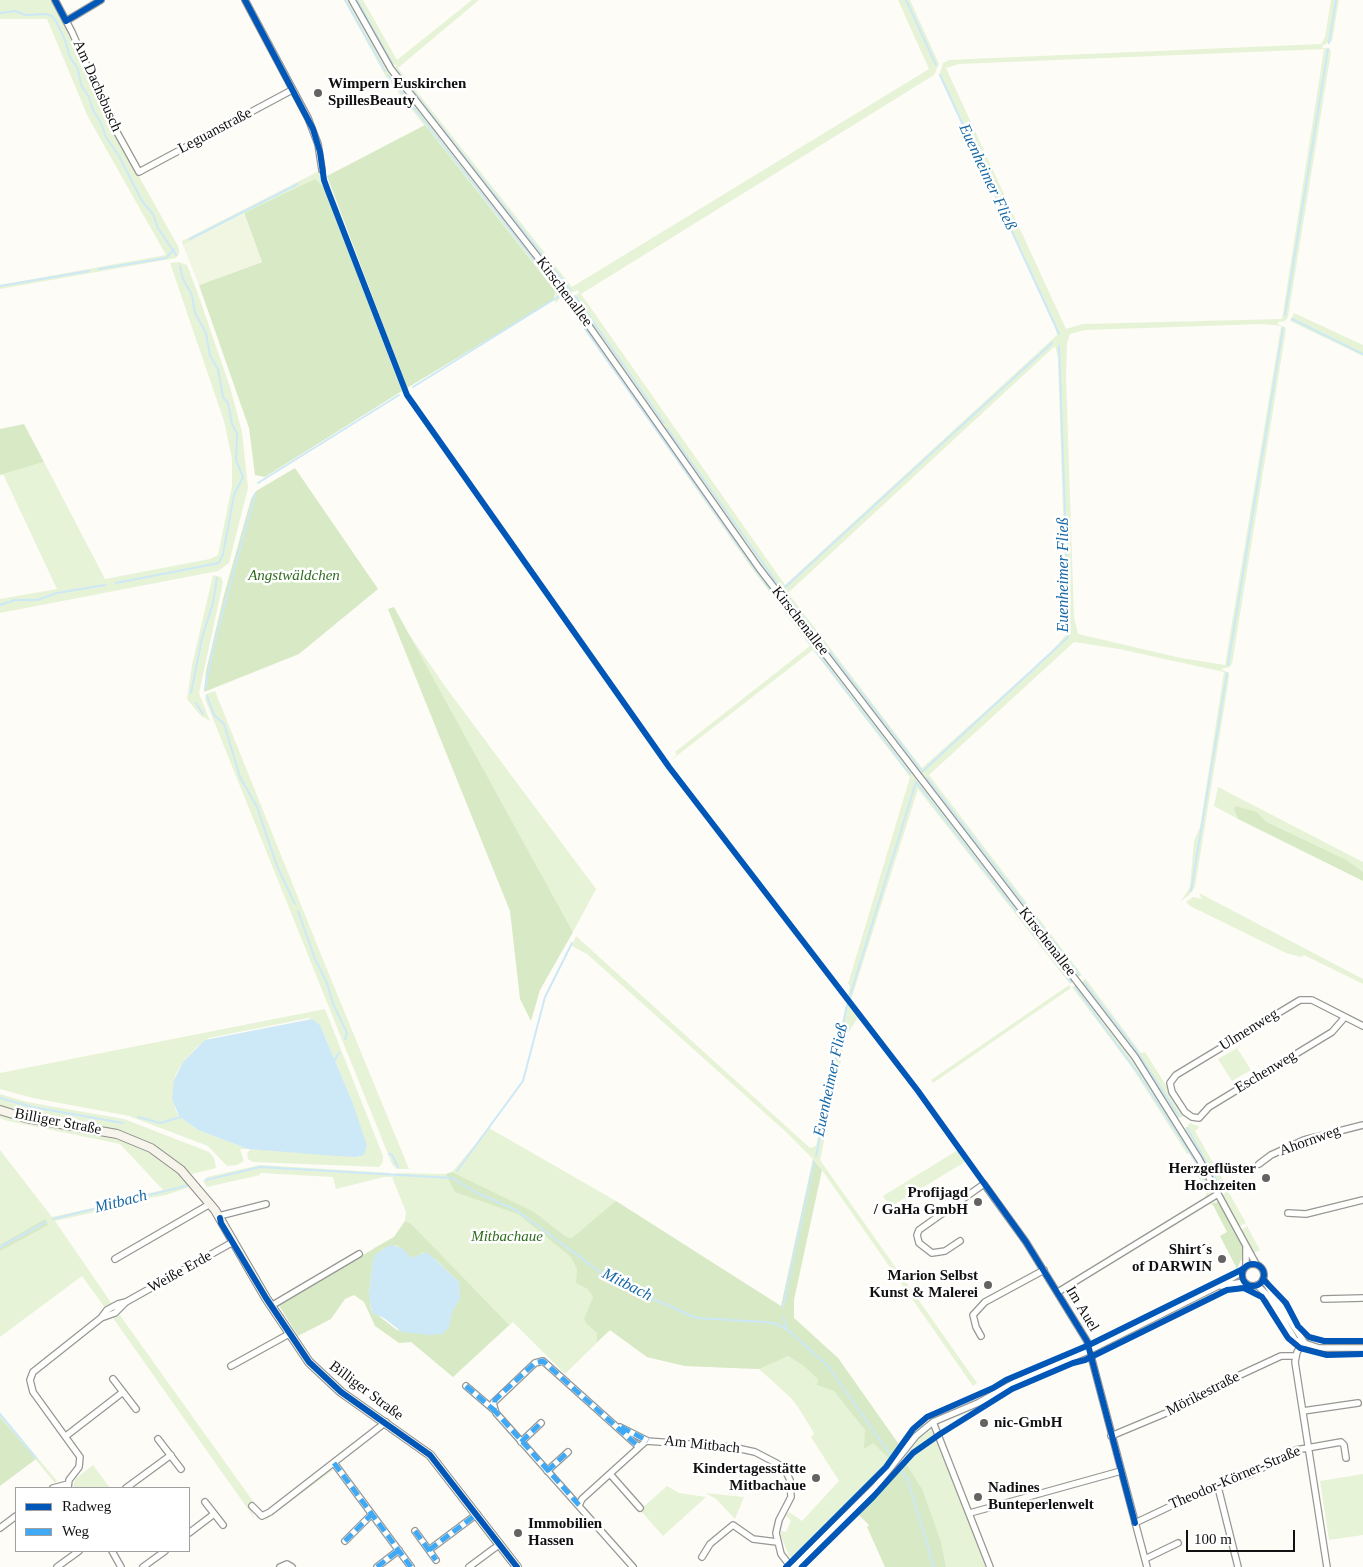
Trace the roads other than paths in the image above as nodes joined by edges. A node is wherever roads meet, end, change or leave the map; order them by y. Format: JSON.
{"nodes":[{"id":1,"x":55,"y":0,"type":"edge"},
{"id":2,"x":101,"y":0,"type":"edge"},
{"id":3,"x":245,"y":0,"type":"edge"},
{"id":4,"x":352,"y":0,"type":"edge"},
{"id":5,"x":66,"y":21,"type":"junction"},
{"id":6,"x":292,"y":90,"type":"junction"},
{"id":7,"x":322,"y":170,"type":"dead end"},
{"id":8,"x":139,"y":172,"type":"joint"},
{"id":9,"x":1345,"y":1017,"type":"junction"},
{"id":10,"x":1363,"y":1026,"type":"edge"},
{"id":11,"x":0,"y":1110,"type":"edge"},
{"id":12,"x":1186,"y":1112,"type":"joint"},
{"id":13,"x":1363,"y":1125,"type":"edge"},
{"id":14,"x":1259,"y":1164,"type":"dead end"},
{"id":15,"x":1218,"y":1194,"type":"junction"},
{"id":16,"x":1363,"y":1200,"type":"edge"},
{"id":17,"x":210,"y":1204,"type":"junction"},
{"id":18,"x":266,"y":1204,"type":"dead end"},
{"id":19,"x":1288,"y":1213,"type":"dead end"},
{"id":20,"x":219,"y":1216,"type":"junction"},
{"id":21,"x":960,"y":1241,"type":"dead end"},
{"id":22,"x":233,"y":1242,"type":"junction"},
{"id":23,"x":1245,"y":1244,"type":"junction"},
{"id":24,"x":360,"y":1254,"type":"dead end"},
{"id":25,"x":115,"y":1259,"type":"dead end"},
{"id":26,"x":1256,"y":1264,"type":"junction"},
{"id":27,"x":1246,"y":1266,"type":"junction"},
{"id":28,"x":1044,"y":1270,"type":"junction"},
{"id":29,"x":1242,"y":1272,"type":"junction"},
{"id":30,"x":1263,"y":1280,"type":"junction"},
{"id":31,"x":1244,"y":1282,"type":"junction"},
{"id":32,"x":1218,"y":1286,"type":"junction"},
{"id":33,"x":1257,"y":1286,"type":"junction"},
{"id":34,"x":1058,"y":1292,"type":"junction"},
{"id":35,"x":1324,"y":1298,"type":"dead end"},
{"id":36,"x":1363,"y":1298,"type":"edge"},
{"id":37,"x":271,"y":1306,"type":"junction"},
{"id":38,"x":289,"y":1334,"type":"junction"},
{"id":39,"x":980,"y":1336,"type":"dead end"},
{"id":40,"x":1304,"y":1342,"type":"junction"},
{"id":41,"x":1363,"y":1348,"type":"edge"},
{"id":42,"x":1090,"y":1350,"type":"junction"},
{"id":43,"x":1295,"y":1356,"type":"junction"},
{"id":44,"x":231,"y":1366,"type":"dead end"},
{"id":45,"x":113,"y":1379,"type":"dead end"},
{"id":46,"x":466,"y":1386,"type":"dead end"},
{"id":47,"x":124,"y":1392,"type":"junction"},
{"id":48,"x":1358,"y":1403,"type":"dead end"},
{"id":49,"x":136,"y":1409,"type":"dead end"},
{"id":50,"x":494,"y":1410,"type":"junction"},
{"id":51,"x":1303,"y":1411,"type":"junction"},
{"id":52,"x":386,"y":1422,"type":"junction"},
{"id":53,"x":933,"y":1422,"type":"junction"},
{"id":54,"x":542,"y":1423,"type":"dead end"},
{"id":55,"x":618,"y":1426,"type":"junction"},
{"id":56,"x":66,"y":1436,"type":"junction"},
{"id":57,"x":1111,"y":1436,"type":"junction"},
{"id":58,"x":158,"y":1439,"type":"dead end"},
{"id":59,"x":648,"y":1440,"type":"junction"},
{"id":60,"x":521,"y":1442,"type":"junction"},
{"id":61,"x":639,"y":1447,"type":"junction"},
{"id":62,"x":1308,"y":1447,"type":"junction"},
{"id":63,"x":568,"y":1452,"type":"dead end"},
{"id":64,"x":171,"y":1455,"type":"junction"},
{"id":65,"x":1346,"y":1458,"type":"dead end"},
{"id":66,"x":334,"y":1463,"type":"junction"},
{"id":67,"x":181,"y":1469,"type":"dead end"},
{"id":68,"x":547,"y":1471,"type":"junction"},
{"id":69,"x":1121,"y":1471,"type":"junction"},
{"id":70,"x":610,"y":1474,"type":"junction"},
{"id":71,"x":68,"y":1486,"type":"edge"},
{"id":72,"x":127,"y":1487,"type":"edge"},
{"id":73,"x":1218,"y":1487,"type":"junction"},
{"id":74,"x":206,"y":1502,"type":"dead end"},
{"id":75,"x":579,"y":1505,"type":"junction"},
{"id":76,"x":252,"y":1506,"type":"dead end"},
{"id":77,"x":640,"y":1508,"type":"dead end"},
{"id":78,"x":970,"y":1513,"type":"junction"},
{"id":79,"x":214,"y":1514,"type":"junction"},
{"id":80,"x":372,"y":1514,"type":"junction"},
{"id":81,"x":477,"y":1514,"type":"junction"},
{"id":82,"x":15,"y":1517,"type":"edge"},
{"id":83,"x":1135,"y":1523,"type":"junction"},
{"id":84,"x":223,"y":1525,"type":"dead end"},
{"id":85,"x":0,"y":1528,"type":"edge"},
{"id":86,"x":414,"y":1531,"type":"dead end"},
{"id":87,"x":190,"y":1532,"type":"edge"},
{"id":88,"x":345,"y":1541,"type":"dead end"},
{"id":89,"x":777,"y":1542,"type":"junction"},
{"id":90,"x":1178,"y":1543,"type":"dead end"},
{"id":91,"x":500,"y":1544,"type":"junction"},
{"id":92,"x":399,"y":1550,"type":"junction"},
{"id":93,"x":429,"y":1550,"type":"junction"},
{"id":94,"x":78,"y":1552,"type":"edge"},
{"id":95,"x":113,"y":1552,"type":"edge"},
{"id":96,"x":164,"y":1552,"type":"edge"},
{"id":97,"x":702,"y":1557,"type":"dead end"},
{"id":98,"x":1145,"y":1559,"type":"junction"},
{"id":99,"x":436,"y":1560,"type":"dead end"},
{"id":100,"x":57,"y":1567,"type":"edge"},
{"id":101,"x":121,"y":1567,"type":"edge"},
{"id":102,"x":143,"y":1567,"type":"edge"},
{"id":103,"x":280,"y":1567,"type":"edge"},
{"id":104,"x":292,"y":1567,"type":"edge"},
{"id":105,"x":377,"y":1567,"type":"edge"},
{"id":106,"x":411,"y":1567,"type":"edge"},
{"id":107,"x":469,"y":1567,"type":"edge"},
{"id":108,"x":518,"y":1567,"type":"edge"},
{"id":109,"x":633,"y":1567,"type":"edge"},
{"id":110,"x":792,"y":1567,"type":"edge"},
{"id":111,"x":990,"y":1567,"type":"edge"},
{"id":112,"x":1147,"y":1567,"type":"edge"},
{"id":113,"x":1238,"y":1567,"type":"edge"},
{"id":114,"x":1327,"y":1567,"type":"edge"}],
"edges":[{"from":1,"to":5,"type":"street","name":"Am Dachsbusch"},
{"from":2,"to":5,"type":"street"},
{"from":3,"to":6,"type":"street"},
{"from":4,"to":15,"type":"street","name":"Kirschenallee"},
{"from":5,"to":8,"type":"street","name":"Am Dachsbusch"},
{"from":6,"to":7,"type":"street"},
{"from":6,"to":8,"type":"street","name":"Leguanstraße"},
{"from":9,"to":10,"type":"street","name":"Ulmenweg"},
{"from":9,"to":12,"type":"street","name":"Eschenweg"},
{"from":9,"to":12,"type":"street","name":"Ulmenweg"},
{"from":11,"to":17,"type":"street","name":"Billiger Straße"},
{"from":13,"to":14,"type":"street","name":"Ahornweg"},
{"from":15,"to":23,"type":"street","name":"Kirschenallee"},
{"from":15,"to":34,"type":"street"},
{"from":16,"to":19,"type":"street"},
{"from":17,"to":20,"type":"street","name":"Billiger Straße"},
{"from":17,"to":25,"type":"street"},
{"from":18,"to":20,"type":"street"},
{"from":20,"to":22,"type":"street","name":"Billiger Straße"},
{"from":21,"to":28,"type":"street","name":"Im Auel"},
{"from":22,"to":37,"type":"street","name":"Billiger Straße"},
{"from":22,"to":56,"type":"street","name":"Weiße Erde"},
{"from":23,"to":26,"type":"street","name":"Kirschenallee"},
{"from":23,"to":27,"type":"street","name":"Kirschenallee"},
{"from":24,"to":37,"type":"street"},
{"from":26,"to":27,"type":"street"},
{"from":26,"to":30,"type":"street"},
{"from":27,"to":29,"type":"street"},
{"from":28,"to":34,"type":"street","name":"Im Auel"},
{"from":28,"to":39,"type":"street"},
{"from":29,"to":31,"type":"street"},
{"from":29,"to":32,"type":"street"},
{"from":30,"to":33,"type":"street"},
{"from":30,"to":40,"type":"street"},
{"from":31,"to":32,"type":"street"},
{"from":31,"to":33,"type":"street"},
{"from":32,"to":42,"type":"street"},
{"from":33,"to":40,"type":"street"},
{"from":34,"to":42,"type":"street","name":"Im Auel"},
{"from":35,"to":36,"type":"street"},
{"from":37,"to":38,"type":"street","name":"Billiger Straße"},
{"from":38,"to":44,"type":"street"},
{"from":38,"to":52,"type":"street","name":"Billiger Straße"},
{"from":40,"to":41,"type":"street"},
{"from":40,"to":43,"type":"street"},
{"from":42,"to":53,"type":"street"},
{"from":42,"to":57,"type":"street","name":"Im Auel"},
{"from":43,"to":51,"type":"street"},
{"from":43,"to":57,"type":"street","name":"Mörikestraße"},
{"from":45,"to":47,"type":"street"},
{"from":46,"to":50,"type":"street"},
{"from":47,"to":49,"type":"street"},
{"from":47,"to":56,"type":"street"},
{"from":48,"to":51,"type":"street"},
{"from":50,"to":55,"type":"street"},
{"from":50,"to":60,"type":"street"},
{"from":51,"to":62,"type":"street"},
{"from":52,"to":66,"type":"street"},
{"from":52,"to":81,"type":"street","name":"Billiger Straße"},
{"from":53,"to":78,"type":"street"},
{"from":53,"to":110,"type":"street"},
{"from":54,"to":60,"type":"street"},
{"from":55,"to":59,"type":"street"},
{"from":55,"to":61,"type":"street"},
{"from":56,"to":71,"type":"street","name":"Weiße Erde"},
{"from":57,"to":69,"type":"street","name":"Im Auel"},
{"from":58,"to":64,"type":"street"},
{"from":59,"to":61,"type":"street","name":"Am Mitbach"},
{"from":59,"to":89,"type":"street","name":"Am Mitbach"},
{"from":60,"to":68,"type":"street"},
{"from":61,"to":70,"type":"street","name":"Am Mitbach"},
{"from":62,"to":65,"type":"street","name":"Theodor-Körner-Straße"},
{"from":62,"to":73,"type":"street","name":"Theodor-Körner-Straße"},
{"from":62,"to":114,"type":"street"},
{"from":63,"to":68,"type":"street"},
{"from":64,"to":67,"type":"street"},
{"from":64,"to":72,"type":"street"},
{"from":66,"to":76,"type":"street"},
{"from":66,"to":80,"type":"street"},
{"from":68,"to":75,"type":"street"},
{"from":69,"to":78,"type":"street"},
{"from":69,"to":83,"type":"street","name":"Im Auel"},
{"from":70,"to":75,"type":"street","name":"Am Mitbach"},
{"from":70,"to":77,"type":"street"},
{"from":73,"to":83,"type":"street","name":"Theodor-Körner-Straße"},
{"from":73,"to":113,"type":"street"},
{"from":74,"to":79,"type":"street"},
{"from":75,"to":109,"type":"street"},
{"from":78,"to":111,"type":"street"},
{"from":79,"to":84,"type":"street"},
{"from":79,"to":87,"type":"street"},
{"from":80,"to":88,"type":"street"},
{"from":80,"to":92,"type":"street"},
{"from":81,"to":91,"type":"street","name":"Billiger Straße"},
{"from":81,"to":93,"type":"street"},
{"from":82,"to":85,"type":"street"},
{"from":83,"to":98,"type":"street","name":"Im Auel"},
{"from":86,"to":93,"type":"street"},
{"from":89,"to":97,"type":"street"},
{"from":89,"to":110,"type":"street"},
{"from":90,"to":98,"type":"street"},
{"from":91,"to":107,"type":"street"},
{"from":91,"to":108,"type":"street","name":"Billiger Straße"},
{"from":92,"to":105,"type":"street"},
{"from":92,"to":106,"type":"street"},
{"from":93,"to":99,"type":"street"},
{"from":94,"to":100,"type":"street"},
{"from":95,"to":101,"type":"street"},
{"from":96,"to":102,"type":"street"},
{"from":98,"to":112,"type":"street","name":"Im Auel"},
{"from":103,"to":104,"type":"street"}]}
